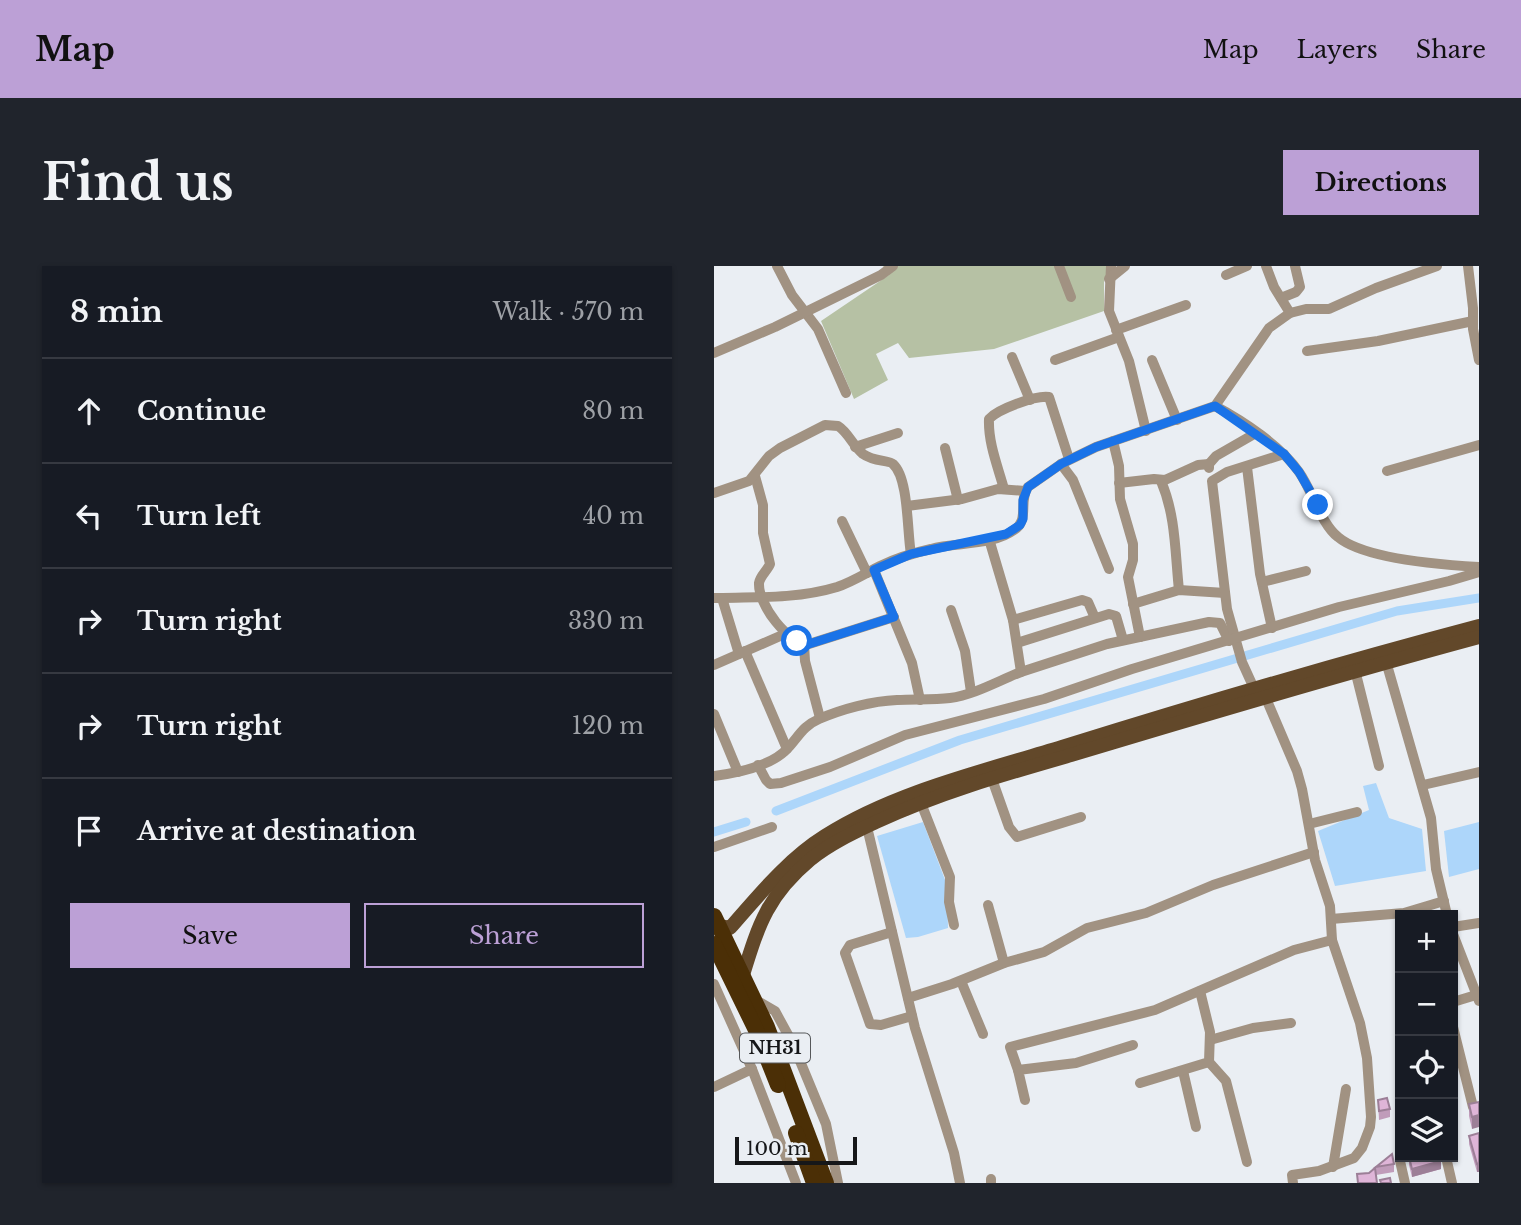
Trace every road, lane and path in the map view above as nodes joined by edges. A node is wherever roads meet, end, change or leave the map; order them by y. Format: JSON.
{"nodes":[{"id":1,"x":777,"y":266,"type":"edge"},
{"id":2,"x":893,"y":266,"type":"edge"},
{"id":3,"x":1059,"y":266,"type":"edge"},
{"id":4,"x":1111,"y":266,"type":"edge"},
{"id":5,"x":1125,"y":266,"type":"edge"},
{"id":6,"x":1247,"y":266,"type":"edge"},
{"id":7,"x":1266,"y":266,"type":"edge"},
{"id":8,"x":1295,"y":266,"type":"edge"},
{"id":9,"x":1437,"y":266,"type":"edge"},
{"id":10,"x":1468,"y":266,"type":"edge"},
{"id":11,"x":1407,"y":271,"type":"edge"},
{"id":12,"x":1226,"y":275,"type":"dead end"},
{"id":13,"x":1109,"y":279,"type":"junction"},
{"id":14,"x":1071,"y":297,"type":"dead end"},
{"id":15,"x":1281,"y":298,"type":"junction"},
{"id":16,"x":1186,"y":305,"type":"dead end"},
{"id":17,"x":1476,"y":307,"type":"edge"},
{"id":18,"x":806,"y":312,"type":"junction"},
{"id":19,"x":1290,"y":313,"type":"junction"},
{"id":20,"x":1473,"y":321,"type":"junction"},
{"id":21,"x":1117,"y":334,"type":"junction"},
{"id":22,"x":1307,"y":351,"type":"dead end"},
{"id":23,"x":714,"y":353,"type":"edge"},
{"id":24,"x":1012,"y":357,"type":"dead end"},
{"id":25,"x":1055,"y":360,"type":"dead end"},
{"id":26,"x":1153,"y":360,"type":"dead end"},
{"id":27,"x":1479,"y":360,"type":"edge"},
{"id":28,"x":846,"y":393,"type":"dead end"},
{"id":29,"x":1030,"y":400,"type":"junction"},
{"id":30,"x":1215,"y":406,"type":"junction"},
{"id":31,"x":1177,"y":420,"type":"junction"},
{"id":32,"x":1146,"y":431,"type":"junction"},
{"id":33,"x":898,"y":433,"type":"dead end"},
{"id":34,"x":1256,"y":433,"type":"junction"},
{"id":35,"x":1113,"y":441,"type":"junction"},
{"id":36,"x":1479,"y":445,"type":"edge"},
{"id":37,"x":855,"y":447,"type":"junction"},
{"id":38,"x":945,"y":448,"type":"dead end"},
{"id":39,"x":1284,"y":454,"type":"junction"},
{"id":40,"x":1065,"y":461,"type":"junction"},
{"id":41,"x":1209,"y":464,"type":"junction"},
{"id":42,"x":1247,"y":467,"type":"junction"},
{"id":43,"x":1387,"y":471,"type":"dead end"},
{"id":44,"x":755,"y":476,"type":"junction"},
{"id":45,"x":1161,"y":481,"type":"junction"},
{"id":46,"x":1212,"y":481,"type":"junction"},
{"id":47,"x":1119,"y":483,"type":"junction"},
{"id":48,"x":1004,"y":489,"type":"junction"},
{"id":49,"x":1025,"y":491,"type":"junction"},
{"id":50,"x":714,"y":493,"type":"edge"},
{"id":51,"x":958,"y":500,"type":"junction"},
{"id":52,"x":907,"y":506,"type":"junction"},
{"id":53,"x":842,"y":521,"type":"dead end"},
{"id":54,"x":989,"y":540,"type":"junction"},
{"id":55,"x":911,"y":554,"type":"junction"},
{"id":56,"x":1109,"y":569,"type":"dead end"},
{"id":57,"x":1479,"y":569,"type":"edge"},
{"id":58,"x":870,"y":571,"type":"junction"},
{"id":59,"x":1306,"y":571,"type":"dead end"},
{"id":60,"x":1262,"y":582,"type":"junction"},
{"id":61,"x":1179,"y":590,"type":"junction"},
{"id":62,"x":1225,"y":593,"type":"junction"},
{"id":63,"x":761,"y":596,"type":"junction"},
{"id":64,"x":718,"y":598,"type":"edge"},
{"id":65,"x":1133,"y":604,"type":"junction"},
{"id":66,"x":951,"y":610,"type":"dead end"},
{"id":67,"x":894,"y":617,"type":"junction"},
{"id":68,"x":1095,"y":618,"type":"junction"},
{"id":69,"x":1013,"y":620,"type":"junction"},
{"id":70,"x":1479,"y":626,"type":"edge"},
{"id":71,"x":1272,"y":628,"type":"junction"},
{"id":72,"x":787,"y":633,"type":"junction"},
{"id":73,"x":1140,"y":637,"type":"junction"},
{"id":74,"x":1479,"y":637,"type":"edge"},
{"id":75,"x":1123,"y":640,"type":"junction"},
{"id":76,"x":1233,"y":642,"type":"junction"},
{"id":77,"x":1017,"y":643,"type":"junction"},
{"id":78,"x":804,"y":644,"type":"junction"},
{"id":79,"x":742,"y":652,"type":"junction"},
{"id":80,"x":1385,"y":657,"type":"junction"},
{"id":81,"x":714,"y":665,"type":"edge"},
{"id":82,"x":1355,"y":670,"type":"junction"},
{"id":83,"x":1021,"y":672,"type":"junction"},
{"id":84,"x":971,"y":692,"type":"junction"},
{"id":85,"x":1259,"y":694,"type":"junction"},
{"id":86,"x":920,"y":700,"type":"junction"},
{"id":87,"x":714,"y":714,"type":"edge"},
{"id":88,"x":820,"y":718,"type":"junction"},
{"id":89,"x":787,"y":749,"type":"junction"},
{"id":90,"x":758,"y":765,"type":"junction"},
{"id":91,"x":1379,"y":766,"type":"dead end"},
{"id":92,"x":738,"y":772,"type":"junction"},
{"id":93,"x":1479,"y":772,"type":"edge"},
{"id":94,"x":714,"y":776,"type":"edge"},
{"id":95,"x":992,"y":779,"type":"junction"},
{"id":96,"x":1423,"y":785,"type":"junction"},
{"id":97,"x":920,"y":803,"type":"junction"},
{"id":98,"x":1357,"y":812,"type":"dead end"},
{"id":99,"x":1081,"y":817,"type":"dead end"},
{"id":100,"x":1309,"y":824,"type":"junction"},
{"id":101,"x":772,"y":827,"type":"dead end"},
{"id":102,"x":867,"y":827,"type":"junction"},
{"id":103,"x":714,"y":847,"type":"edge"},
{"id":104,"x":1314,"y":852,"type":"junction"},
{"id":105,"x":1444,"y":901,"type":"junction"},
{"id":106,"x":988,"y":905,"type":"dead end"},
{"id":107,"x":1446,"y":910,"type":"edge"},
{"id":108,"x":1331,"y":919,"type":"junction"},
{"id":109,"x":716,"y":921,"type":"edge"},
{"id":110,"x":1479,"y":922,"type":"edge"},
{"id":111,"x":954,"y":925,"type":"dead end"},
{"id":112,"x":1458,"y":926,"type":"edge"},
{"id":113,"x":892,"y":932,"type":"junction"},
{"id":114,"x":1332,"y":940,"type":"junction"},
{"id":115,"x":714,"y":944,"type":"edge"},
{"id":116,"x":1458,"y":947,"type":"edge"},
{"id":117,"x":1004,"y":963,"type":"junction"},
{"id":118,"x":743,"y":975,"type":"junction"},
{"id":119,"x":961,"y":981,"type":"junction"},
{"id":120,"x":714,"y":984,"type":"edge"},
{"id":121,"x":1200,"y":991,"type":"junction"},
{"id":122,"x":908,"y":998,"type":"junction"},
{"id":123,"x":1478,"y":998,"type":"edge"},
{"id":124,"x":1458,"y":1001,"type":"edge"},
{"id":125,"x":912,"y":1016,"type":"junction"},
{"id":126,"x":1291,"y":1023,"type":"dead end"},
{"id":127,"x":983,"y":1034,"type":"dead end"},
{"id":128,"x":1455,"y":1036,"type":"edge"},
{"id":129,"x":1210,"y":1040,"type":"junction"},
{"id":130,"x":1133,"y":1045,"type":"dead end"},
{"id":131,"x":1209,"y":1062,"type":"junction"},
{"id":132,"x":752,"y":1069,"type":"junction"},
{"id":133,"x":1018,"y":1070,"type":"junction"},
{"id":134,"x":1183,"y":1071,"type":"junction"},
{"id":135,"x":1140,"y":1083,"type":"dead end"},
{"id":136,"x":714,"y":1087,"type":"edge"},
{"id":137,"x":1346,"y":1089,"type":"dead end"},
{"id":138,"x":1025,"y":1100,"type":"dead end"},
{"id":139,"x":1473,"y":1107,"type":"edge"},
{"id":140,"x":1196,"y":1127,"type":"dead end"},
{"id":141,"x":1247,"y":1162,"type":"dead end"},
{"id":142,"x":1400,"y":1162,"type":"edge"},
{"id":143,"x":1447,"y":1162,"type":"edge"},
{"id":144,"x":1333,"y":1167,"type":"junction"},
{"id":145,"x":827,"y":1180,"type":"edge"},
{"id":146,"x":796,"y":1183,"type":"edge"},
{"id":147,"x":960,"y":1183,"type":"edge"},
{"id":148,"x":1293,"y":1183,"type":"edge"},
{"id":149,"x":1405,"y":1183,"type":"edge"},
{"id":150,"x":1452,"y":1183,"type":"edge"}],
"edges":[{"from":1,"to":18,"type":"street"},
{"from":2,"to":18,"type":"street"},
{"from":3,"to":14,"type":"street"},
{"from":4,"to":13,"type":"street"},
{"from":5,"to":13,"type":"street"},
{"from":6,"to":12,"type":"street"},
{"from":7,"to":15,"type":"street"},
{"from":8,"to":15,"type":"street"},
{"from":9,"to":11,"type":"street"},
{"from":10,"to":17,"type":"street"},
{"from":11,"to":19,"type":"street"},
{"from":13,"to":21,"type":"street"},
{"from":15,"to":19,"type":"street"},
{"from":16,"to":21,"type":"street"},
{"from":17,"to":20,"type":"street"},
{"from":18,"to":23,"type":"street"},
{"from":18,"to":28,"type":"street"},
{"from":19,"to":30,"type":"street"},
{"from":20,"to":22,"type":"street"},
{"from":20,"to":27,"type":"street"},
{"from":21,"to":25,"type":"street"},
{"from":21,"to":32,"type":"street"},
{"from":24,"to":29,"type":"street"},
{"from":26,"to":31,"type":"street"},
{"from":29,"to":40,"type":"street"},
{"from":29,"to":48,"type":"street"},
{"from":30,"to":31,"type":"street"},
{"from":30,"to":34,"type":"street"},
{"from":31,"to":32,"type":"street"},
{"from":32,"to":35,"type":"street"},
{"from":33,"to":37,"type":"street"},
{"from":34,"to":39,"type":"street"},
{"from":34,"to":41,"type":"street"},
{"from":35,"to":40,"type":"street"},
{"from":35,"to":47,"type":"street"},
{"from":36,"to":43,"type":"street"},
{"from":37,"to":44,"type":"street"},
{"from":37,"to":52,"type":"street"},
{"from":38,"to":51,"type":"street"},
{"from":39,"to":42,"type":"street"},
{"from":39,"to":57,"type":"street"},
{"from":40,"to":49,"type":"street"},
{"from":40,"to":56,"type":"street"},
{"from":41,"to":45,"type":"street"},
{"from":41,"to":46,"type":"street"},
{"from":42,"to":46,"type":"street"},
{"from":42,"to":60,"type":"street"},
{"from":44,"to":50,"type":"street"},
{"from":44,"to":63,"type":"street"},
{"from":45,"to":47,"type":"street"},
{"from":45,"to":61,"type":"street"},
{"from":46,"to":62,"type":"street"},
{"from":47,"to":65,"type":"street"},
{"from":48,"to":49,"type":"street"},
{"from":48,"to":51,"type":"street"},
{"from":49,"to":54,"type":"street"},
{"from":51,"to":52,"type":"street"},
{"from":52,"to":55,"type":"street"},
{"from":53,"to":58,"type":"street"},
{"from":54,"to":55,"type":"street"},
{"from":54,"to":69,"type":"street"},
{"from":55,"to":58,"type":"street"},
{"from":57,"to":71,"type":"street"},
{"from":58,"to":63,"type":"street"},
{"from":58,"to":67,"type":"street"},
{"from":59,"to":60,"type":"street"},
{"from":60,"to":71,"type":"street"},
{"from":61,"to":62,"type":"street"},
{"from":61,"to":65,"type":"street"},
{"from":62,"to":76,"type":"street"},
{"from":63,"to":64,"type":"street"},
{"from":63,"to":72,"type":"street"},
{"from":64,"to":79,"type":"street"},
{"from":65,"to":73,"type":"street"},
{"from":66,"to":84,"type":"street"},
{"from":67,"to":78,"type":"street"},
{"from":67,"to":86,"type":"street"},
{"from":68,"to":69,"type":"street"},
{"from":68,"to":75,"type":"street"},
{"from":68,"to":77,"type":"street"},
{"from":69,"to":77,"type":"street"},
{"from":70,"to":80,"type":"main road"},
{"from":71,"to":76,"type":"street"},
{"from":72,"to":78,"type":"street"},
{"from":72,"to":79,"type":"street"},
{"from":73,"to":75,"type":"street"},
{"from":73,"to":76,"type":"street"},
{"from":74,"to":80,"type":"main road"},
{"from":75,"to":83,"type":"street"},
{"from":76,"to":85,"type":"street"},
{"from":76,"to":90,"type":"street"},
{"from":77,"to":83,"type":"street"},
{"from":78,"to":88,"type":"street"},
{"from":79,"to":81,"type":"street"},
{"from":79,"to":89,"type":"street"},
{"from":80,"to":82,"type":"main road"},
{"from":80,"to":85,"type":"main road"},
{"from":80,"to":96,"type":"street"},
{"from":82,"to":85,"type":"main road"},
{"from":82,"to":91,"type":"street"},
{"from":83,"to":84,"type":"street"},
{"from":84,"to":86,"type":"street"},
{"from":85,"to":95,"type":"main road"},
{"from":85,"to":100,"type":"street"},
{"from":85,"to":109,"type":"main road"},
{"from":86,"to":88,"type":"street"},
{"from":87,"to":92,"type":"street"},
{"from":88,"to":89,"type":"street"},
{"from":89,"to":90,"type":"street"},
{"from":90,"to":92,"type":"street"},
{"from":92,"to":94,"type":"street"},
{"from":93,"to":96,"type":"street"},
{"from":95,"to":97,"type":"main road"},
{"from":95,"to":99,"type":"street"},
{"from":96,"to":105,"type":"street"},
{"from":97,"to":102,"type":"main road"},
{"from":97,"to":111,"type":"street"},
{"from":98,"to":100,"type":"street"},
{"from":100,"to":104,"type":"street"},
{"from":101,"to":103,"type":"street"},
{"from":102,"to":113,"type":"street"},
{"from":102,"to":118,"type":"main road"},
{"from":104,"to":108,"type":"street"},
{"from":104,"to":117,"type":"street"},
{"from":105,"to":107,"type":"street"},
{"from":105,"to":108,"type":"street"},
{"from":106,"to":117,"type":"street"},
{"from":108,"to":114,"type":"street"},
{"from":109,"to":118,"type":"highway","number":"NH31"},
{"from":110,"to":112,"type":"street"},
{"from":113,"to":122,"type":"street"},
{"from":113,"to":125,"type":"street"},
{"from":114,"to":121,"type":"street"},
{"from":114,"to":144,"type":"street"},
{"from":115,"to":145,"type":"highway","number":"NH31"},
{"from":116,"to":123,"type":"street"},
{"from":117,"to":119,"type":"street"},
{"from":118,"to":145,"type":"highway","number":"NH31"},
{"from":119,"to":122,"type":"street"},
{"from":119,"to":127,"type":"street"},
{"from":120,"to":132,"type":"street"},
{"from":121,"to":129,"type":"street"},
{"from":121,"to":133,"type":"street"},
{"from":122,"to":125,"type":"street"},
{"from":123,"to":124,"type":"street"},
{"from":125,"to":147,"type":"street"},
{"from":126,"to":129,"type":"street"},
{"from":128,"to":139,"type":"street"},
{"from":129,"to":131,"type":"street"},
{"from":130,"to":133,"type":"street"},
{"from":131,"to":134,"type":"street"},
{"from":131,"to":141,"type":"street"},
{"from":132,"to":136,"type":"street"},
{"from":132,"to":146,"type":"street"},
{"from":133,"to":138,"type":"street"},
{"from":134,"to":135,"type":"street"},
{"from":134,"to":140,"type":"street"},
{"from":137,"to":144,"type":"street"},
{"from":142,"to":149,"type":"street"},
{"from":143,"to":150,"type":"street"},
{"from":144,"to":148,"type":"street"}]}
